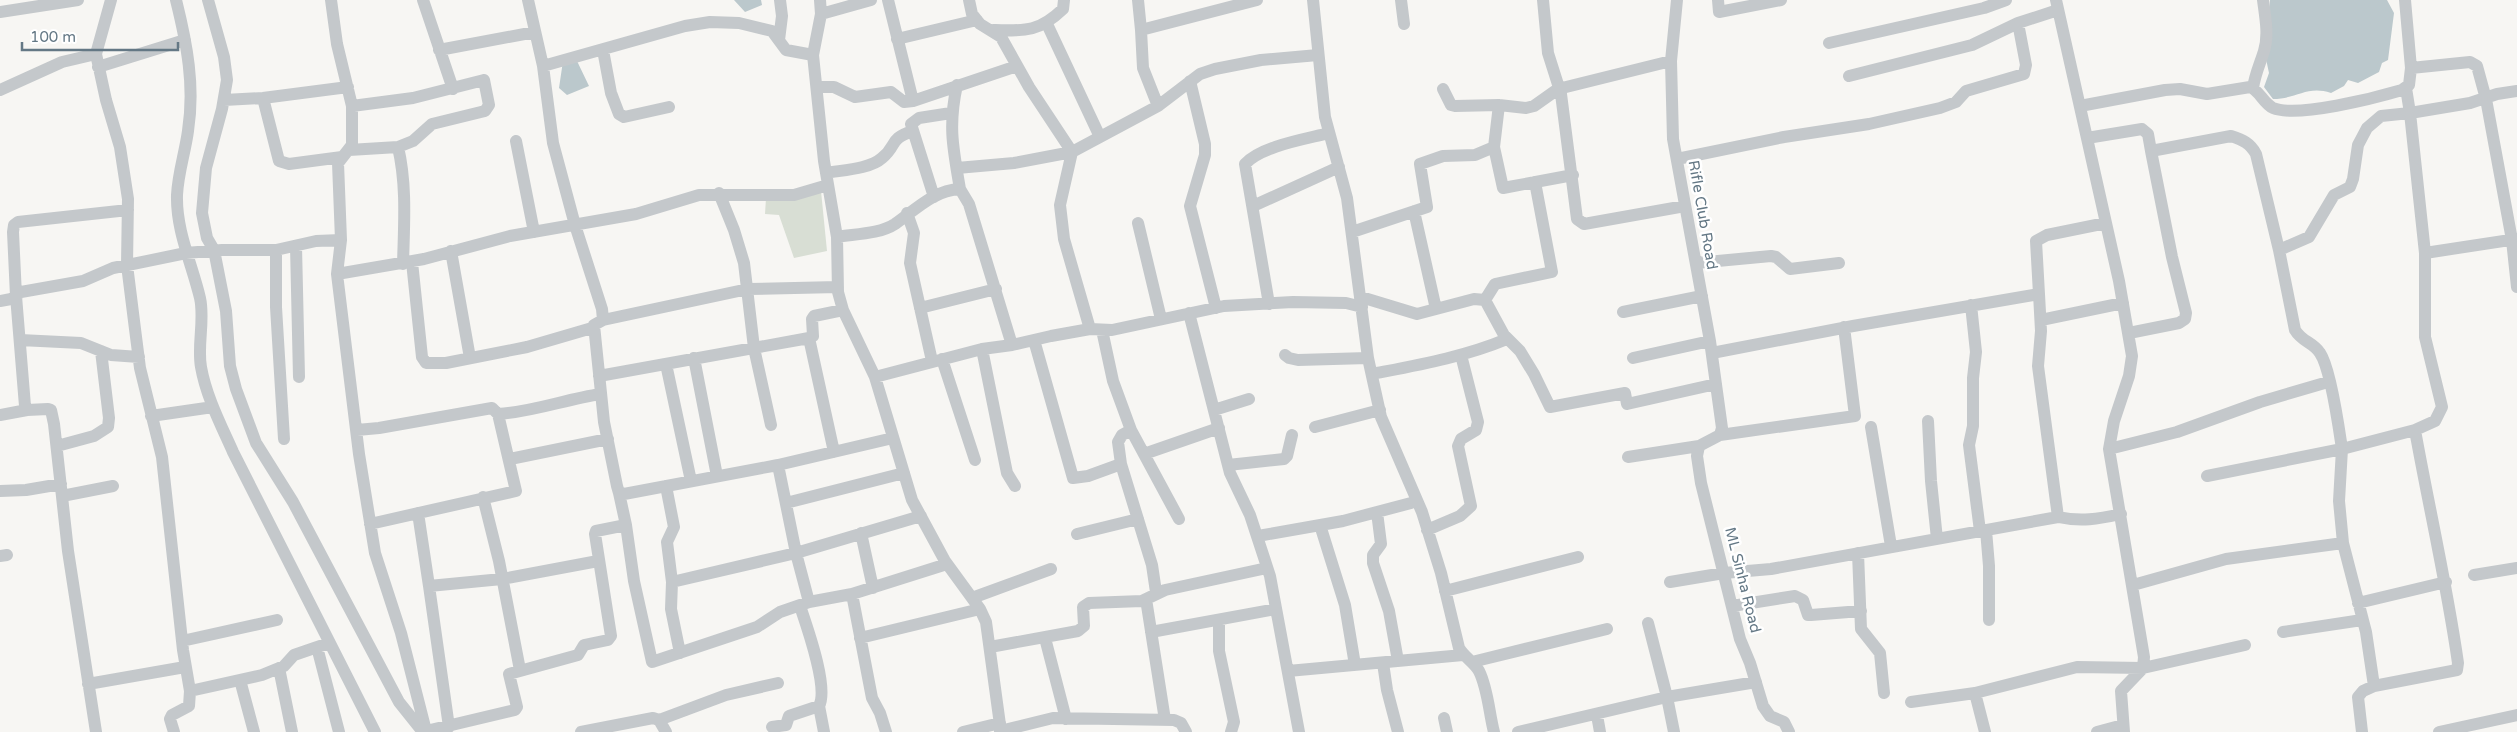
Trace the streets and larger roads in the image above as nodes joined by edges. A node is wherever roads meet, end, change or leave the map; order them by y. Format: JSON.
{"nodes":[{"id":1,"x":78,"y":0,"type":"edge"},
{"id":2,"x":111,"y":0,"type":"edge"},
{"id":3,"x":176,"y":0,"type":"edge"},
{"id":4,"x":208,"y":0,"type":"edge"},
{"id":5,"x":331,"y":0,"type":"edge"},
{"id":6,"x":423,"y":0,"type":"edge"},
{"id":7,"x":528,"y":0,"type":"edge"},
{"id":8,"x":780,"y":0,"type":"edge"},
{"id":9,"x":820,"y":0,"type":"edge"},
{"id":10,"x":871,"y":0,"type":"edge"},
{"id":11,"x":888,"y":0,"type":"edge"},
{"id":12,"x":969,"y":0,"type":"edge"},
{"id":13,"x":1064,"y":0,"type":"edge"},
{"id":14,"x":1138,"y":0,"type":"edge"},
{"id":15,"x":1257,"y":0,"type":"edge"},
{"id":16,"x":1313,"y":0,"type":"edge"},
{"id":17,"x":1401,"y":0,"type":"edge"},
{"id":18,"x":1543,"y":0,"type":"edge"},
{"id":19,"x":1677,"y":0,"type":"edge"},
{"id":20,"x":1718,"y":0,"type":"edge"},
{"id":21,"x":1781,"y":0,"type":"edge"},
{"id":22,"x":2006,"y":0,"type":"edge"},
{"id":23,"x":2263,"y":0,"type":"edge"},
{"id":24,"x":2405,"y":0,"type":"edge"},
{"id":25,"x":2057,"y":5,"type":"edge"},
{"id":26,"x":0,"y":12,"type":"edge"},
{"id":27,"x":821,"y":14,"type":"junction"},
{"id":28,"x":977,"y":20,"type":"junction"},
{"id":29,"x":2018,"y":22,"type":"junction"},
{"id":30,"x":1047,"y":24,"type":"junction"},
{"id":31,"x":1404,"y":24,"type":"dead end"},
{"id":32,"x":993,"y":30,"type":"junction"},
{"id":33,"x":1141,"y":30,"type":"junction"},
{"id":34,"x":535,"y":32,"type":"junction"},
{"id":35,"x":897,"y":39,"type":"junction"},
{"id":36,"x":185,"y":40,"type":"junction"},
{"id":37,"x":779,"y":40,"type":"junction"},
{"id":38,"x":1829,"y":43,"type":"dead end"},
{"id":39,"x":439,"y":50,"type":"junction"},
{"id":40,"x":603,"y":50,"type":"junction"},
{"id":41,"x":812,"y":55,"type":"junction"},
{"id":42,"x":1318,"y":55,"type":"junction"},
{"id":43,"x":97,"y":61,"type":"junction"},
{"id":44,"x":1671,"y":61,"type":"junction"},
{"id":45,"x":544,"y":66,"type":"junction"},
{"id":46,"x":1017,"y":66,"type":"junction"},
{"id":47,"x":2411,"y":68,"type":"junction"},
{"id":48,"x":1849,"y":76,"type":"dead end"},
{"id":49,"x":1190,"y":81,"type":"junction"},
{"id":50,"x":957,"y":85,"type":"junction"},
{"id":51,"x":348,"y":87,"type":"junction"},
{"id":52,"x":816,"y":87,"type":"junction"},
{"id":53,"x":1558,"y":88,"type":"junction"},
{"id":54,"x":2253,"y":88,"type":"junction"},
{"id":55,"x":2406,"y":88,"type":"junction"},
{"id":56,"x":453,"y":89,"type":"junction"},
{"id":57,"x":1442,"y":89,"type":"dead end"},
{"id":58,"x":0,"y":90,"type":"edge"},
{"id":59,"x":2517,"y":91,"type":"edge"},
{"id":60,"x":263,"y":98,"type":"junction"},
{"id":61,"x":2486,"y":99,"type":"junction"},
{"id":62,"x":224,"y":100,"type":"junction"},
{"id":63,"x":913,"y":101,"type":"junction"},
{"id":64,"x":1499,"y":105,"type":"junction"},
{"id":65,"x":352,"y":106,"type":"junction"},
{"id":66,"x":1158,"y":106,"type":"junction"},
{"id":67,"x":2080,"y":106,"type":"junction"},
{"id":68,"x":669,"y":107,"type":"dead end"},
{"id":69,"x":951,"y":113,"type":"junction"},
{"id":70,"x":2410,"y":113,"type":"junction"},
{"id":71,"x":913,"y":131,"type":"junction"},
{"id":72,"x":1329,"y":133,"type":"junction"},
{"id":73,"x":1100,"y":137,"type":"junction"},
{"id":74,"x":2087,"y":138,"type":"junction"},
{"id":75,"x":516,"y":140,"type":"dead end"},
{"id":76,"x":398,"y":147,"type":"junction"},
{"id":77,"x":1494,"y":147,"type":"junction"},
{"id":78,"x":2151,"y":151,"type":"junction"},
{"id":79,"x":1072,"y":152,"type":"junction"},
{"id":80,"x":346,"y":154,"type":"junction"},
{"id":81,"x":1677,"y":159,"type":"junction"},
{"id":82,"x":1338,"y":167,"type":"junction"},
{"id":83,"x":956,"y":168,"type":"junction"},
{"id":84,"x":1573,"y":175,"type":"junction"},
{"id":85,"x":827,"y":179,"type":"junction"},
{"id":86,"x":1535,"y":182,"type":"junction"},
{"id":87,"x":960,"y":190,"type":"junction"},
{"id":88,"x":719,"y":193,"type":"junction"},
{"id":89,"x":934,"y":197,"type":"junction"},
{"id":90,"x":1253,"y":206,"type":"junction"},
{"id":91,"x":1685,"y":206,"type":"junction"},
{"id":92,"x":128,"y":210,"type":"junction"},
{"id":93,"x":1414,"y":211,"type":"junction"},
{"id":94,"x":907,"y":213,"type":"junction"},
{"id":95,"x":1138,"y":223,"type":"dead end"},
{"id":96,"x":2106,"y":223,"type":"junction"},
{"id":97,"x":575,"y":225,"type":"junction"},
{"id":98,"x":534,"y":232,"type":"junction"},
{"id":99,"x":1352,"y":232,"type":"junction"},
{"id":100,"x":837,"y":237,"type":"junction"},
{"id":101,"x":2515,"y":239,"type":"edge"},
{"id":102,"x":341,"y":240,"type":"junction"},
{"id":103,"x":296,"y":246,"type":"junction"},
{"id":104,"x":276,"y":250,"type":"junction"},
{"id":105,"x":2280,"y":250,"type":"junction"},
{"id":106,"x":210,"y":251,"type":"junction"},
{"id":107,"x":451,"y":251,"type":"junction"},
{"id":108,"x":190,"y":253,"type":"junction"},
{"id":109,"x":2425,"y":253,"type":"junction"},
{"id":110,"x":1839,"y":262,"type":"dead end"},
{"id":111,"x":408,"y":263,"type":"junction"},
{"id":112,"x":1696,"y":263,"type":"junction"},
{"id":113,"x":127,"y":265,"type":"junction"},
{"id":114,"x":337,"y":274,"type":"junction"},
{"id":115,"x":838,"y":287,"type":"junction"},
{"id":116,"x":2517,"y":287,"type":"edge"},
{"id":117,"x":748,"y":289,"type":"junction"},
{"id":118,"x":996,"y":289,"type":"junction"},
{"id":119,"x":2038,"y":294,"type":"junction"},
{"id":120,"x":16,"y":296,"type":"junction"},
{"id":121,"x":1702,"y":296,"type":"junction"},
{"id":122,"x":1486,"y":300,"type":"junction"},
{"id":123,"x":0,"y":301,"type":"edge"},
{"id":124,"x":1362,"y":302,"type":"junction"},
{"id":125,"x":2123,"y":303,"type":"junction"},
{"id":126,"x":1269,"y":304,"type":"junction"},
{"id":127,"x":1971,"y":305,"type":"junction"},
{"id":128,"x":920,"y":308,"type":"junction"},
{"id":129,"x":1216,"y":308,"type":"junction"},
{"id":130,"x":1436,"y":309,"type":"junction"},
{"id":131,"x":843,"y":310,"type":"junction"},
{"id":132,"x":1623,"y":312,"type":"dead end"},
{"id":133,"x":1189,"y":313,"type":"junction"},
{"id":134,"x":1161,"y":319,"type":"junction"},
{"id":135,"x":603,"y":320,"type":"junction"},
{"id":136,"x":2041,"y":320,"type":"junction"},
{"id":137,"x":1844,"y":327,"type":"junction"},
{"id":138,"x":592,"y":328,"type":"junction"},
{"id":139,"x":1096,"y":330,"type":"junction"},
{"id":140,"x":2129,"y":333,"type":"junction"},
{"id":141,"x":809,"y":338,"type":"junction"},
{"id":142,"x":1507,"y":339,"type":"junction"},
{"id":143,"x":20,"y":340,"type":"junction"},
{"id":144,"x":1034,"y":340,"type":"junction"},
{"id":145,"x":1012,"y":345,"type":"junction"},
{"id":146,"x":1711,"y":347,"type":"junction"},
{"id":147,"x":754,"y":348,"type":"junction"},
{"id":148,"x":982,"y":349,"type":"junction"},
{"id":149,"x":102,"y":351,"type":"junction"},
{"id":150,"x":1285,"y":355,"type":"dead end"},
{"id":151,"x":1461,"y":355,"type":"junction"},
{"id":152,"x":139,"y":357,"type":"junction"},
{"id":153,"x":470,"y":358,"type":"junction"},
{"id":154,"x":694,"y":358,"type":"junction"},
{"id":155,"x":1368,"y":358,"type":"junction"},
{"id":156,"x":1633,"y":358,"type":"dead end"},
{"id":157,"x":937,"y":360,"type":"junction"},
{"id":158,"x":666,"y":364,"type":"junction"},
{"id":159,"x":1372,"y":374,"type":"junction"},
{"id":160,"x":599,"y":376,"type":"junction"},
{"id":161,"x":299,"y":377,"type":"dead end"},
{"id":162,"x":875,"y":377,"type":"junction"},
{"id":163,"x":2328,"y":382,"type":"junction"},
{"id":164,"x":1716,"y":384,"type":"junction"},
{"id":165,"x":601,"y":394,"type":"junction"},
{"id":166,"x":1249,"y":399,"type":"dead end"},
{"id":167,"x":213,"y":407,"type":"junction"},
{"id":168,"x":27,"y":410,"type":"junction"},
{"id":169,"x":1214,"y":410,"type":"junction"},
{"id":170,"x":1380,"y":410,"type":"junction"},
{"id":171,"x":498,"y":414,"type":"junction"},
{"id":172,"x":0,"y":415,"type":"edge"},
{"id":173,"x":151,"y":416,"type":"junction"},
{"id":174,"x":1928,"y":421,"type":"dead end"},
{"id":175,"x":771,"y":425,"type":"dead end"},
{"id":176,"x":1315,"y":427,"type":"dead end"},
{"id":177,"x":1871,"y":427,"type":"dead end"},
{"id":178,"x":1219,"y":428,"type":"junction"},
{"id":179,"x":357,"y":430,"type":"junction"},
{"id":180,"x":1131,"y":430,"type":"junction"},
{"id":181,"x":2415,"y":430,"type":"junction"},
{"id":182,"x":1292,"y":435,"type":"dead end"},
{"id":183,"x":1720,"y":435,"type":"junction"},
{"id":184,"x":608,"y":438,"type":"junction"},
{"id":185,"x":893,"y":438,"type":"junction"},
{"id":186,"x":284,"y":439,"type":"dead end"},
{"id":187,"x":57,"y":446,"type":"junction"},
{"id":188,"x":1699,"y":446,"type":"junction"},
{"id":189,"x":2109,"y":449,"type":"junction"},
{"id":190,"x":2342,"y":449,"type":"junction"},
{"id":191,"x":834,"y":452,"type":"junction"},
{"id":192,"x":1144,"y":454,"type":"junction"},
{"id":193,"x":1628,"y":457,"type":"dead end"},
{"id":194,"x":510,"y":460,"type":"junction"},
{"id":195,"x":975,"y":460,"type":"dead end"},
{"id":196,"x":778,"y":464,"type":"junction"},
{"id":197,"x":1121,"y":464,"type":"junction"},
{"id":198,"x":1228,"y":465,"type":"junction"},
{"id":199,"x":904,"y":473,"type":"junction"},
{"id":200,"x":718,"y":476,"type":"junction"},
{"id":201,"x":2207,"y":476,"type":"dead end"},
{"id":202,"x":691,"y":481,"type":"junction"},
{"id":203,"x":113,"y":486,"type":"dead end"},
{"id":204,"x":666,"y":486,"type":"junction"},
{"id":205,"x":1015,"y":486,"type":"dead end"},
{"id":206,"x":61,"y":490,"type":"junction"},
{"id":207,"x":0,"y":492,"type":"edge"},
{"id":208,"x":619,"y":493,"type":"junction"},
{"id":209,"x":483,"y":497,"type":"junction"},
{"id":210,"x":786,"y":503,"type":"junction"},
{"id":211,"x":1411,"y":503,"type":"dead end"},
{"id":212,"x":1377,"y":512,"type":"junction"},
{"id":213,"x":418,"y":513,"type":"junction"},
{"id":214,"x":2121,"y":514,"type":"junction"},
{"id":215,"x":920,"y":516,"type":"junction"},
{"id":216,"x":2058,"y":517,"type":"junction"},
{"id":217,"x":1138,"y":519,"type":"junction"},
{"id":218,"x":1179,"y":519,"type":"dead end"},
{"id":219,"x":370,"y":524,"type":"junction"},
{"id":220,"x":626,"y":525,"type":"junction"},
{"id":221,"x":1320,"y":525,"type":"junction"},
{"id":222,"x":1427,"y":530,"type":"junction"},
{"id":223,"x":1983,"y":531,"type":"junction"},
{"id":224,"x":861,"y":533,"type":"junction"},
{"id":225,"x":1076,"y":534,"type":"dead end"},
{"id":226,"x":1258,"y":536,"type":"junction"},
{"id":227,"x":1937,"y":539,"type":"junction"},
{"id":228,"x":2343,"y":543,"type":"junction"},
{"id":229,"x":1891,"y":546,"type":"junction"},
{"id":230,"x":796,"y":553,"type":"junction"},
{"id":231,"x":1858,"y":553,"type":"junction"},
{"id":232,"x":1578,"y":557,"type":"dead end"},
{"id":233,"x":598,"y":561,"type":"junction"},
{"id":234,"x":947,"y":564,"type":"junction"},
{"id":235,"x":1267,"y":568,"type":"junction"},
{"id":236,"x":2517,"y":568,"type":"edge"},
{"id":237,"x":1050,"y":569,"type":"dead end"},
{"id":238,"x":1724,"y":573,"type":"junction"},
{"id":239,"x":2474,"y":575,"type":"dead end"},
{"id":240,"x":502,"y":579,"type":"junction"},
{"id":241,"x":672,"y":582,"type":"junction"},
{"id":242,"x":1670,"y":582,"type":"dead end"},
{"id":243,"x":2446,"y":582,"type":"junction"},
{"id":244,"x":2133,"y":585,"type":"junction"},
{"id":245,"x":429,"y":586,"type":"junction"},
{"id":246,"x":873,"y":588,"type":"junction"},
{"id":247,"x":1445,"y":591,"type":"junction"},
{"id":248,"x":852,"y":594,"type":"junction"},
{"id":249,"x":1151,"y":596,"type":"junction"},
{"id":250,"x":972,"y":598,"type":"junction"},
{"id":251,"x":2358,"y":603,"type":"junction"},
{"id":252,"x":804,"y":604,"type":"junction"},
{"id":253,"x":1732,"y":606,"type":"junction"},
{"id":254,"x":1276,"y":608,"type":"junction"},
{"id":255,"x":980,"y":609,"type":"junction"},
{"id":256,"x":1861,"y":611,"type":"junction"},
{"id":257,"x":277,"y":620,"type":"dead end"},
{"id":258,"x":1219,"y":620,"type":"junction"},
{"id":259,"x":1989,"y":620,"type":"dead end"},
{"id":260,"x":2362,"y":620,"type":"junction"},
{"id":261,"x":1648,"y":623,"type":"dead end"},
{"id":262,"x":1607,"y":629,"type":"dead end"},
{"id":263,"x":1151,"y":632,"type":"junction"},
{"id":264,"x":2283,"y":632,"type":"dead end"},
{"id":265,"x":860,"y":638,"type":"junction"},
{"id":266,"x":1045,"y":638,"type":"junction"},
{"id":267,"x":182,"y":641,"type":"junction"},
{"id":268,"x":323,"y":645,"type":"junction"},
{"id":269,"x":2245,"y":645,"type":"dead end"},
{"id":270,"x":990,"y":647,"type":"junction"},
{"id":271,"x":680,"y":653,"type":"junction"},
{"id":272,"x":1467,"y":659,"type":"junction"},
{"id":273,"x":1398,"y":661,"type":"junction"},
{"id":274,"x":1383,"y":662,"type":"junction"},
{"id":275,"x":1355,"y":665,"type":"junction"},
{"id":276,"x":185,"y":667,"type":"junction"},
{"id":277,"x":279,"y":668,"type":"junction"},
{"id":278,"x":2143,"y":668,"type":"junction"},
{"id":279,"x":520,"y":670,"type":"junction"},
{"id":280,"x":1288,"y":672,"type":"junction"},
{"id":281,"x":240,"y":680,"type":"junction"},
{"id":282,"x":1756,"y":682,"type":"junction"},
{"id":283,"x":778,"y":683,"type":"dead end"},
{"id":284,"x":88,"y":684,"type":"junction"},
{"id":285,"x":2374,"y":686,"type":"junction"},
{"id":286,"x":190,"y":691,"type":"junction"},
{"id":287,"x":1975,"y":692,"type":"junction"},
{"id":288,"x":1884,"y":693,"type":"dead end"},
{"id":289,"x":1667,"y":697,"type":"junction"},
{"id":290,"x":1911,"y":702,"type":"dead end"},
{"id":291,"x":819,"y":706,"type":"junction"},
{"id":292,"x":1597,"y":715,"type":"junction"},
{"id":293,"x":2517,"y":715,"type":"edge"},
{"id":294,"x":1066,"y":718,"type":"junction"},
{"id":295,"x":1444,"y":718,"type":"dead end"},
{"id":296,"x":659,"y":720,"type":"junction"},
{"id":297,"x":1164,"y":720,"type":"junction"},
{"id":298,"x":772,"y":727,"type":"dead end"},
{"id":299,"x":2123,"y":728,"type":"edge"},
{"id":300,"x":445,"y":729,"type":"edge"},
{"id":301,"x":787,"y":729,"type":"edge"},
{"id":302,"x":1000,"y":729,"type":"edge"},
{"id":303,"x":2473,"y":729,"type":"edge"},
{"id":304,"x":96,"y":732,"type":"edge"},
{"id":305,"x":174,"y":732,"type":"edge"},
{"id":306,"x":254,"y":732,"type":"edge"},
{"id":307,"x":292,"y":732,"type":"edge"},
{"id":308,"x":338,"y":732,"type":"edge"},
{"id":309,"x":375,"y":732,"type":"edge"},
{"id":310,"x":425,"y":732,"type":"edge"},
{"id":311,"x":581,"y":732,"type":"edge"},
{"id":312,"x":666,"y":732,"type":"edge"},
{"id":313,"x":824,"y":732,"type":"edge"},
{"id":314,"x":886,"y":732,"type":"edge"},
{"id":315,"x":963,"y":732,"type":"edge"},
{"id":316,"x":1186,"y":732,"type":"edge"},
{"id":317,"x":1231,"y":732,"type":"edge"},
{"id":318,"x":1299,"y":732,"type":"edge"},
{"id":319,"x":1398,"y":732,"type":"edge"},
{"id":320,"x":1447,"y":732,"type":"edge"},
{"id":321,"x":1494,"y":732,"type":"edge"},
{"id":322,"x":1518,"y":732,"type":"edge"},
{"id":323,"x":1600,"y":732,"type":"edge"},
{"id":324,"x":1674,"y":732,"type":"edge"},
{"id":325,"x":1789,"y":732,"type":"edge"},
{"id":326,"x":1985,"y":732,"type":"edge"},
{"id":327,"x":2097,"y":732,"type":"edge"},
{"id":328,"x":2362,"y":732,"type":"edge"},
{"id":329,"x":2439,"y":732,"type":"edge"}],
"edges":[{"from":1,"to":26,"type":"street"},
{"from":2,"to":43,"type":"street"},
{"from":3,"to":36,"type":"street"},
{"from":4,"to":62,"type":"street"},
{"from":5,"to":51,"type":"street"},
{"from":6,"to":39,"type":"street"},
{"from":7,"to":34,"type":"street"},
{"from":8,"to":37,"type":"street"},
{"from":9,"to":27,"type":"street"},
{"from":10,"to":27,"type":"street"},
{"from":11,"to":35,"type":"street"},
{"from":12,"to":28,"type":"street"},
{"from":13,"to":30,"type":"street"},
{"from":14,"to":33,"type":"street"},
{"from":15,"to":33,"type":"street"},
{"from":16,"to":42,"type":"street"},
{"from":17,"to":31,"type":"street"},
{"from":18,"to":53,"type":"street"},
{"from":19,"to":44,"type":"street","name":"Rifle Club Road"},
{"from":20,"to":21,"type":"street"},
{"from":22,"to":38,"type":"street"},
{"from":23,"to":54,"type":"street"},
{"from":24,"to":47,"type":"street"},
{"from":25,"to":29,"type":"street"},
{"from":25,"to":67,"type":"street"},
{"from":27,"to":41,"type":"street"},
{"from":28,"to":32,"type":"street"},
{"from":28,"to":35,"type":"street"},
{"from":29,"to":48,"type":"street"},
{"from":29,"to":81,"type":"street"},
{"from":30,"to":32,"type":"street"},
{"from":30,"to":73,"type":"street"},
{"from":32,"to":46,"type":"street"},
{"from":33,"to":66,"type":"street"},
{"from":34,"to":39,"type":"street"},
{"from":34,"to":45,"type":"street"},
{"from":35,"to":63,"type":"street"},
{"from":36,"to":43,"type":"street"},
{"from":36,"to":108,"type":"street"},
{"from":37,"to":40,"type":"street"},
{"from":37,"to":41,"type":"street"},
{"from":39,"to":56,"type":"street"},
{"from":40,"to":45,"type":"street"},
{"from":40,"to":68,"type":"street"},
{"from":41,"to":52,"type":"street"},
{"from":42,"to":49,"type":"street"},
{"from":42,"to":72,"type":"street"},
{"from":43,"to":58,"type":"street"},
{"from":43,"to":92,"type":"street"},
{"from":44,"to":53,"type":"street"},
{"from":44,"to":81,"type":"street","name":"Rifle Club Road"},
{"from":45,"to":97,"type":"street"},
{"from":46,"to":50,"type":"street"},
{"from":46,"to":79,"type":"street"},
{"from":47,"to":55,"type":"street"},
{"from":47,"to":61,"type":"street"},
{"from":49,"to":66,"type":"street"},
{"from":49,"to":129,"type":"street"},
{"from":50,"to":63,"type":"street"},
{"from":50,"to":69,"type":"street"},
{"from":51,"to":60,"type":"street"},
{"from":51,"to":65,"type":"street"},
{"from":52,"to":63,"type":"street"},
{"from":52,"to":85,"type":"street"},
{"from":53,"to":64,"type":"street"},
{"from":53,"to":84,"type":"street"},
{"from":54,"to":55,"type":"street"},
{"from":54,"to":67,"type":"street"},
{"from":55,"to":70,"type":"street"},
{"from":56,"to":65,"type":"street"},
{"from":56,"to":76,"type":"street"},
{"from":57,"to":64,"type":"street"},
{"from":59,"to":61,"type":"street"},
{"from":60,"to":62,"type":"street"},
{"from":60,"to":80,"type":"street"},
{"from":61,"to":70,"type":"street"},
{"from":61,"to":101,"type":"street"},
{"from":62,"to":106,"type":"street"},
{"from":64,"to":77,"type":"street"},
{"from":65,"to":80,"type":"street"},
{"from":66,"to":73,"type":"street"},
{"from":67,"to":74,"type":"street"},
{"from":69,"to":71,"type":"street"},
{"from":69,"to":83,"type":"street"},
{"from":70,"to":105,"type":"street"},
{"from":70,"to":109,"type":"street"},
{"from":71,"to":85,"type":"street"},
{"from":71,"to":89,"type":"street"},
{"from":72,"to":82,"type":"street"},
{"from":72,"to":90,"type":"street"},
{"from":73,"to":79,"type":"street"},
{"from":74,"to":78,"type":"street"},
{"from":74,"to":96,"type":"street"},
{"from":75,"to":98,"type":"street"},
{"from":76,"to":80,"type":"street"},
{"from":76,"to":111,"type":"street"},
{"from":77,"to":86,"type":"street"},
{"from":77,"to":93,"type":"street"},
{"from":78,"to":105,"type":"street"},
{"from":78,"to":140,"type":"street"},
{"from":79,"to":83,"type":"street"},
{"from":79,"to":139,"type":"street"},
{"from":80,"to":102,"type":"street"},
{"from":81,"to":91,"type":"street","name":"Rifle Club Road"},
{"from":82,"to":90,"type":"street"},
{"from":82,"to":99,"type":"street"},
{"from":83,"to":87,"type":"street"},
{"from":84,"to":86,"type":"street"},
{"from":84,"to":91,"type":"street"},
{"from":85,"to":88,"type":"street"},
{"from":85,"to":100,"type":"street"},
{"from":86,"to":122,"type":"street"},
{"from":87,"to":89,"type":"street"},
{"from":87,"to":118,"type":"street"},
{"from":88,"to":97,"type":"street"},
{"from":88,"to":117,"type":"street"},
{"from":89,"to":94,"type":"street"},
{"from":90,"to":126,"type":"street"},
{"from":91,"to":112,"type":"street","name":"Rifle Club Road"},
{"from":92,"to":113,"type":"street"},
{"from":92,"to":120,"type":"street"},
{"from":93,"to":99,"type":"street"},
{"from":93,"to":130,"type":"street"},
{"from":94,"to":100,"type":"street"},
{"from":94,"to":128,"type":"street"},
{"from":95,"to":134,"type":"street"},
{"from":96,"to":119,"type":"street"},
{"from":96,"to":125,"type":"street"},
{"from":97,"to":98,"type":"street"},
{"from":97,"to":135,"type":"street"},
{"from":98,"to":107,"type":"street"},
{"from":99,"to":124,"type":"street"},
{"from":100,"to":115,"type":"street"},
{"from":101,"to":109,"type":"street"},
{"from":101,"to":116,"type":"street"},
{"from":102,"to":103,"type":"street"},
{"from":102,"to":114,"type":"street"},
{"from":103,"to":104,"type":"street"},
{"from":103,"to":161,"type":"street"},
{"from":104,"to":106,"type":"street"},
{"from":104,"to":186,"type":"street"},
{"from":105,"to":163,"type":"street"},
{"from":106,"to":108,"type":"street"},
{"from":106,"to":310,"type":"street"},
{"from":107,"to":111,"type":"street"},
{"from":107,"to":153,"type":"street"},
{"from":108,"to":113,"type":"street"},
{"from":108,"to":167,"type":"street"},
{"from":109,"to":181,"type":"street"},
{"from":110,"to":112,"type":"street"},
{"from":111,"to":114,"type":"street"},
{"from":111,"to":153,"type":"street"},
{"from":112,"to":121,"type":"street","name":"Rifle Club Road"},
{"from":113,"to":120,"type":"street"},
{"from":113,"to":152,"type":"street"},
{"from":114,"to":179,"type":"street"},
{"from":115,"to":117,"type":"street"},
{"from":115,"to":131,"type":"street"},
{"from":117,"to":135,"type":"street"},
{"from":117,"to":147,"type":"street"},
{"from":118,"to":128,"type":"street"},
{"from":118,"to":145,"type":"street"},
{"from":119,"to":127,"type":"street"},
{"from":119,"to":136,"type":"street"},
{"from":120,"to":123,"type":"street"},
{"from":120,"to":143,"type":"street"},
{"from":121,"to":132,"type":"street"},
{"from":121,"to":146,"type":"street","name":"Rifle Club Road"},
{"from":122,"to":130,"type":"street"},
{"from":122,"to":142,"type":"street"},
{"from":124,"to":126,"type":"street"},
{"from":124,"to":130,"type":"street"},
{"from":124,"to":155,"type":"street"},
{"from":125,"to":136,"type":"street"},
{"from":125,"to":140,"type":"street"},
{"from":126,"to":129,"type":"street"},
{"from":127,"to":137,"type":"street"},
{"from":127,"to":223,"type":"street"},
{"from":128,"to":157,"type":"street"},
{"from":129,"to":133,"type":"street"},
{"from":131,"to":141,"type":"street"},
{"from":131,"to":162,"type":"street"},
{"from":133,"to":134,"type":"street"},
{"from":133,"to":169,"type":"street"},
{"from":134,"to":139,"type":"street"},
{"from":135,"to":138,"type":"street"},
{"from":136,"to":216,"type":"street"},
{"from":137,"to":146,"type":"street"},
{"from":137,"to":183,"type":"street"},
{"from":138,"to":153,"type":"street"},
{"from":138,"to":160,"type":"street"},
{"from":139,"to":144,"type":"street"},
{"from":139,"to":180,"type":"street"},
{"from":140,"to":189,"type":"street"},
{"from":141,"to":147,"type":"street"},
{"from":141,"to":191,"type":"street"},
{"from":142,"to":151,"type":"street"},
{"from":142,"to":164,"type":"street"},
{"from":143,"to":149,"type":"street"},
{"from":143,"to":168,"type":"street"},
{"from":144,"to":145,"type":"street"},
{"from":144,"to":197,"type":"street"},
{"from":145,"to":148,"type":"street"},
{"from":146,"to":156,"type":"street"},
{"from":146,"to":164,"type":"street","name":"Rifle Club Road"},
{"from":147,"to":154,"type":"street"},
{"from":147,"to":175,"type":"street"},
{"from":148,"to":157,"type":"street"},
{"from":148,"to":205,"type":"street"},
{"from":149,"to":152,"type":"street"},
{"from":149,"to":187,"type":"street"},
{"from":150,"to":155,"type":"street"},
{"from":151,"to":159,"type":"street"},
{"from":151,"to":222,"type":"street"},
{"from":152,"to":173,"type":"street"},
{"from":154,"to":158,"type":"street"},
{"from":154,"to":200,"type":"street"},
{"from":155,"to":159,"type":"street"},
{"from":157,"to":162,"type":"street"},
{"from":157,"to":195,"type":"street"},
{"from":158,"to":160,"type":"street"},
{"from":158,"to":202,"type":"street"},
{"from":159,"to":170,"type":"street"},
{"from":160,"to":165,"type":"street"},
{"from":162,"to":185,"type":"street"},
{"from":163,"to":189,"type":"street"},
{"from":163,"to":190,"type":"street"},
{"from":164,"to":183,"type":"street","name":"Rifle Club Road"},
{"from":165,"to":171,"type":"street"},
{"from":165,"to":184,"type":"street"},
{"from":166,"to":169,"type":"street"},
{"from":167,"to":173,"type":"street"},
{"from":167,"to":268,"type":"street"},
{"from":168,"to":172,"type":"street"},
{"from":168,"to":187,"type":"street"},
{"from":169,"to":178,"type":"street"},
{"from":170,"to":176,"type":"street"},
{"from":170,"to":222,"type":"street"},
{"from":171,"to":179,"type":"street"},
{"from":171,"to":194,"type":"street"},
{"from":173,"to":267,"type":"street"},
{"from":174,"to":227,"type":"street"},
{"from":177,"to":229,"type":"street"},
{"from":178,"to":192,"type":"street"},
{"from":178,"to":198,"type":"street"},
{"from":179,"to":219,"type":"street"},
{"from":180,"to":192,"type":"street"},
{"from":180,"to":197,"type":"street"},
{"from":181,"to":190,"type":"street"},
{"from":181,"to":243,"type":"street"},
{"from":182,"to":198,"type":"street"},
{"from":183,"to":188,"type":"street"},
{"from":184,"to":194,"type":"street"},
{"from":184,"to":208,"type":"street"},
{"from":185,"to":191,"type":"street"},
{"from":185,"to":199,"type":"street"},
{"from":187,"to":206,"type":"street"},
{"from":188,"to":193,"type":"street"},
{"from":188,"to":238,"type":"street","name":"ML Sinha Road"},
{"from":189,"to":214,"type":"street"},
{"from":190,"to":201,"type":"street"},
{"from":190,"to":228,"type":"street"},
{"from":191,"to":196,"type":"street"},
{"from":192,"to":218,"type":"street"},
{"from":194,"to":209,"type":"street"},
{"from":196,"to":200,"type":"street"},
{"from":196,"to":210,"type":"street"},
{"from":197,"to":217,"type":"street"},
{"from":198,"to":226,"type":"street"},
{"from":199,"to":210,"type":"street"},
{"from":199,"to":215,"type":"street"},
{"from":200,"to":202,"type":"street"},
{"from":202,"to":204,"type":"street"},
{"from":203,"to":206,"type":"street"},
{"from":204,"to":208,"type":"street"},
{"from":204,"to":241,"type":"street"},
{"from":206,"to":207,"type":"street"},
{"from":206,"to":284,"type":"street"},
{"from":208,"to":220,"type":"street"},
{"from":209,"to":213,"type":"street"},
{"from":209,"to":240,"type":"street"},
{"from":210,"to":230,"type":"street"},
{"from":211,"to":212,"type":"street"},
{"from":212,"to":221,"type":"street"},
{"from":212,"to":273,"type":"street"},
{"from":213,"to":219,"type":"street"},
{"from":213,"to":245,"type":"street"},
{"from":214,"to":216,"type":"street"},
{"from":214,"to":244,"type":"street"},
{"from":215,"to":224,"type":"street"},
{"from":215,"to":234,"type":"street"},
{"from":216,"to":223,"type":"street"},
{"from":217,"to":225,"type":"street"},
{"from":217,"to":249,"type":"street"},
{"from":219,"to":310,"type":"street"},
{"from":220,"to":233,"type":"street"},
{"from":220,"to":271,"type":"street"},
{"from":221,"to":226,"type":"street"},
{"from":221,"to":275,"type":"street"},
{"from":222,"to":247,"type":"street"},
{"from":223,"to":227,"type":"street"},
{"from":223,"to":259,"type":"street"},
{"from":224,"to":230,"type":"street"},
{"from":224,"to":246,"type":"street"},
{"from":226,"to":235,"type":"street"},
{"from":227,"to":229,"type":"street"},
{"from":228,"to":244,"type":"street"},
{"from":228,"to":251,"type":"street"},
{"from":229,"to":231,"type":"street"},
{"from":230,"to":241,"type":"street"},
{"from":230,"to":252,"type":"street"},
{"from":231,"to":238,"type":"street"},
{"from":231,"to":256,"type":"street"},
{"from":232,"to":247,"type":"street"},
{"from":233,"to":240,"type":"street"},
{"from":233,"to":279,"type":"street"},
{"from":234,"to":246,"type":"street"},
{"from":234,"to":250,"type":"street"},
{"from":235,"to":249,"type":"street"},
{"from":235,"to":254,"type":"street"},
{"from":236,"to":239,"type":"street"},
{"from":237,"to":250,"type":"street"},
{"from":238,"to":242,"type":"street"},
{"from":238,"to":253,"type":"street","name":"ML Sinha Road"},
{"from":240,"to":245,"type":"street"},
{"from":240,"to":279,"type":"street"},
{"from":241,"to":271,"type":"street"},
{"from":243,"to":251,"type":"street"},
{"from":243,"to":285,"type":"street"},
{"from":244,"to":278,"type":"street"},
{"from":245,"to":300,"type":"street"},
{"from":246,"to":248,"type":"street"},
{"from":247,"to":272,"type":"street"},
{"from":248,"to":252,"type":"street"},
{"from":248,"to":265,"type":"street"},
{"from":249,"to":263,"type":"street"},
{"from":249,"to":266,"type":"street"},
{"from":250,"to":255,"type":"street"},
{"from":251,"to":260,"type":"street"},
{"from":252,"to":271,"type":"street"},
{"from":252,"to":291,"type":"street"},
{"from":253,"to":256,"type":"street"},
{"from":253,"to":282,"type":"street","name":"ML Sinha Road"},
{"from":254,"to":258,"type":"street"},
{"from":254,"to":280,"type":"street"},
{"from":255,"to":265,"type":"street"},
{"from":255,"to":270,"type":"street"},
{"from":256,"to":288,"type":"street"},
{"from":257,"to":267,"type":"street"},
{"from":258,"to":263,"type":"street"},
{"from":258,"to":317,"type":"street"},
{"from":260,"to":264,"type":"street"},
{"from":260,"to":285,"type":"street"},
{"from":261,"to":289,"type":"street"},
{"from":262,"to":272,"type":"street"},
{"from":263,"to":297,"type":"street"},
{"from":265,"to":314,"type":"street"},
{"from":266,"to":270,"type":"street"},
{"from":266,"to":294,"type":"street"},
{"from":267,"to":276,"type":"street"},
{"from":268,"to":277,"type":"street"},
{"from":268,"to":308,"type":"street"},
{"from":268,"to":309,"type":"street"},
{"from":269,"to":278,"type":"street"},
{"from":270,"to":302,"type":"street"},
{"from":272,"to":273,"type":"street"},
{"from":272,"to":321,"type":"street"},
{"from":273,"to":274,"type":"street"},
{"from":274,"to":275,"type":"street"},
{"from":274,"to":319,"type":"street"},
{"from":275,"to":280,"type":"street"},
{"from":276,"to":284,"type":"street"},
{"from":276,"to":286,"type":"street"},
{"from":277,"to":281,"type":"street"},
{"from":277,"to":307,"type":"street"},
{"from":278,"to":287,"type":"street"},
{"from":278,"to":299,"type":"street"},
{"from":279,"to":300,"type":"street"},
{"from":280,"to":318,"type":"street"},
{"from":281,"to":286,"type":"street"},
{"from":281,"to":306,"type":"street"},
{"from":282,"to":289,"type":"street"},
{"from":282,"to":325,"type":"street","name":"ML Sinha Road"},
{"from":283,"to":296,"type":"street"},
{"from":284,"to":304,"type":"street"},
{"from":285,"to":328,"type":"street"},
{"from":286,"to":305,"type":"street"},
{"from":287,"to":290,"type":"street"},
{"from":287,"to":326,"type":"street"},
{"from":289,"to":292,"type":"street"},
{"from":289,"to":324,"type":"street"},
{"from":291,"to":301,"type":"street"},
{"from":291,"to":313,"type":"street"},
{"from":292,"to":322,"type":"street"},
{"from":292,"to":323,"type":"street"},
{"from":293,"to":303,"type":"street"},
{"from":294,"to":297,"type":"street"},
{"from":294,"to":302,"type":"street"},
{"from":295,"to":320,"type":"street"},
{"from":296,"to":311,"type":"street"},
{"from":296,"to":312,"type":"street"},
{"from":297,"to":316,"type":"street"},
{"from":298,"to":301,"type":"street"},
{"from":299,"to":327,"type":"street"},
{"from":300,"to":310,"type":"street"},
{"from":302,"to":315,"type":"street"},
{"from":303,"to":329,"type":"street"}]}
